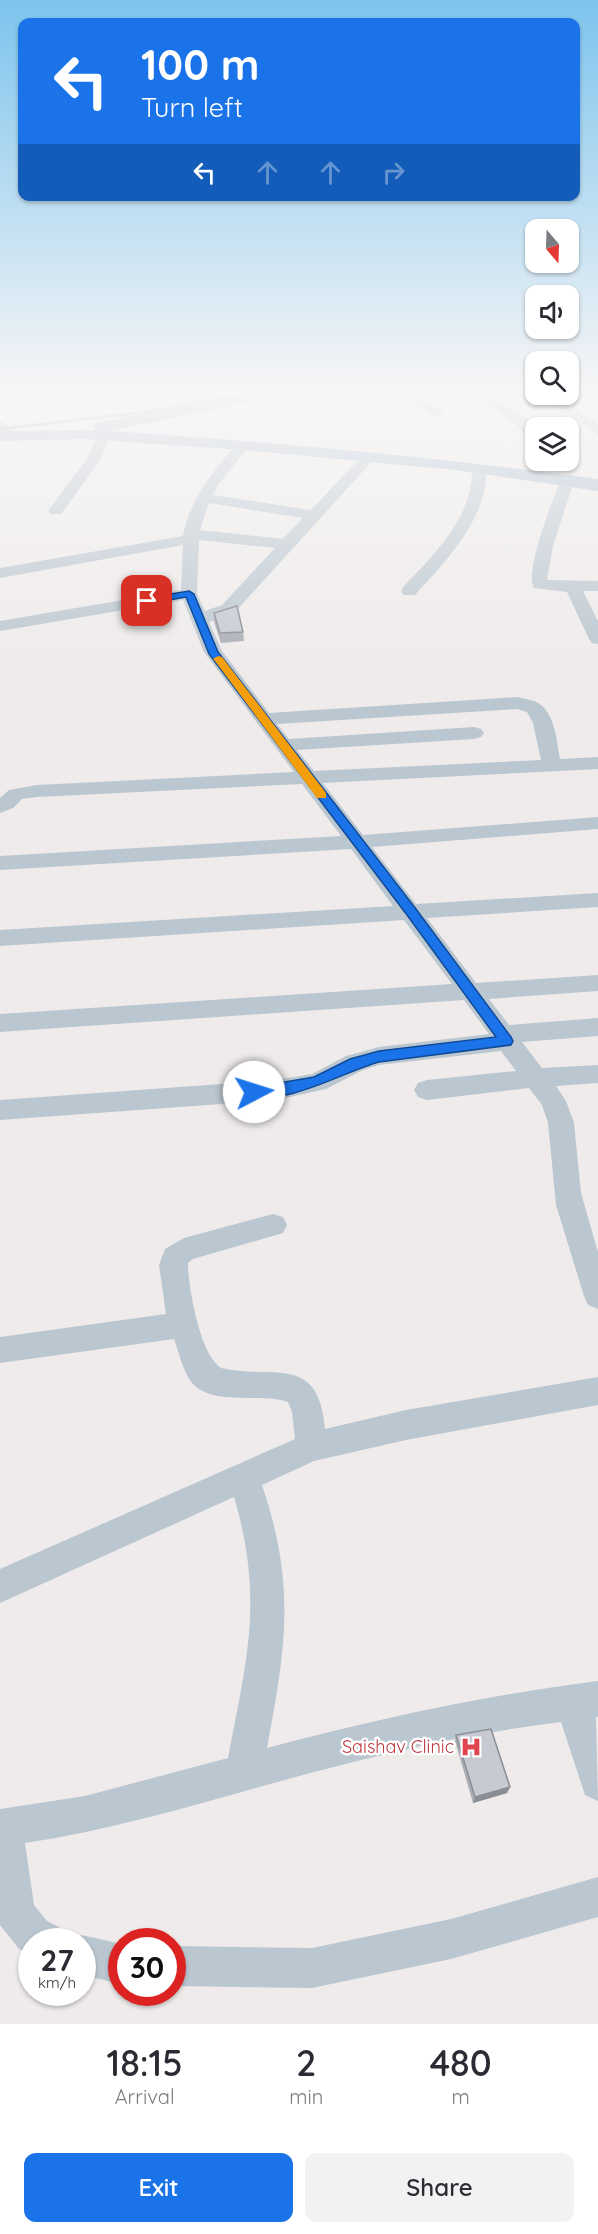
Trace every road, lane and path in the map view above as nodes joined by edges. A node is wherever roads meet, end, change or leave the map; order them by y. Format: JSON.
{"nodes":[{"id":1,"x":75,"y":485,"type":"edge"},
{"id":2,"x":210,"y":485,"type":"edge"},
{"id":3,"x":343,"y":485,"type":"edge"},
{"id":4,"x":479,"y":485,"type":"edge"},
{"id":5,"x":565,"y":485,"type":"edge"},
{"id":6,"x":203,"y":498,"type":"junction"},
{"id":7,"x":56,"y":511,"type":"dead end"},
{"id":8,"x":316,"y":515,"type":"junction"},
{"id":9,"x":191,"y":537,"type":"junction"},
{"id":10,"x":284,"y":544,"type":"junction"},
{"id":11,"x":0,"y":573,"type":"edge"},
{"id":12,"x":598,"y":586,"type":"edge"},
{"id":13,"x":573,"y":587,"type":"junction"},
{"id":14,"x":409,"y":591,"type":"dead end"},
{"id":15,"x":189,"y":594,"type":"junction"},
{"id":16,"x":199,"y":619,"type":"junction"},
{"id":17,"x":0,"y":626,"type":"edge"},
{"id":18,"x":598,"y":639,"type":"edge"},
{"id":19,"x":265,"y":719,"type":"junction"},
{"id":20,"x":474,"y":733,"type":"dead end"},
{"id":21,"x":283,"y":745,"type":"junction"},
{"id":22,"x":598,"y":763,"type":"edge"},
{"id":23,"x":552,"y":766,"type":"junction"},
{"id":24,"x":308,"y":778,"type":"junction"},
{"id":25,"x":0,"y":807,"type":"edge"},
{"id":26,"x":598,"y":823,"type":"edge"},
{"id":27,"x":358,"y":842,"type":"junction"},
{"id":28,"x":0,"y":863,"type":"edge"},
{"id":29,"x":598,"y":900,"type":"edge"},
{"id":30,"x":412,"y":912,"type":"junction"},
{"id":31,"x":0,"y":938,"type":"edge"},
{"id":32,"x":598,"y":983,"type":"edge"},
{"id":33,"x":471,"y":991,"type":"junction"},
{"id":34,"x":0,"y":1023,"type":"edge"},
{"id":35,"x":598,"y":1027,"type":"edge"},
{"id":36,"x":504,"y":1038,"type":"junction"},
{"id":37,"x":598,"y":1074,"type":"edge"},
{"id":38,"x":535,"y":1078,"type":"junction"},
{"id":39,"x":427,"y":1090,"type":"dead end"},
{"id":40,"x":0,"y":1110,"type":"edge"},
{"id":41,"x":273,"y":1225,"type":"dead end"},
{"id":42,"x":598,"y":1296,"type":"edge"},
{"id":43,"x":183,"y":1325,"type":"junction"},
{"id":44,"x":0,"y":1350,"type":"edge"},
{"id":45,"x":598,"y":1391,"type":"edge"},
{"id":46,"x":311,"y":1447,"type":"junction"},
{"id":47,"x":244,"y":1478,"type":"junction"},
{"id":48,"x":0,"y":1586,"type":"edge"},
{"id":49,"x":586,"y":1701,"type":"edge"},
{"id":50,"x":244,"y":1773,"type":"junction"},
{"id":51,"x":598,"y":1782,"type":"edge"},
{"id":52,"x":2,"y":1827,"type":"edge"},
{"id":53,"x":598,"y":1897,"type":"edge"},
{"id":54,"x":27,"y":1928,"type":"edge"},
{"id":55,"x":186,"y":1966,"type":"edge"}],
"edges":[{"from":1,"to":7,"type":"street"},
{"from":2,"to":6,"type":"street"},
{"from":3,"to":8,"type":"street"},
{"from":4,"to":14,"type":"street"},
{"from":5,"to":13,"type":"street"},
{"from":6,"to":8,"type":"street"},
{"from":6,"to":9,"type":"street"},
{"from":8,"to":10,"type":"street"},
{"from":9,"to":10,"type":"street"},
{"from":9,"to":11,"type":"street"},
{"from":9,"to":15,"type":"street"},
{"from":10,"to":16,"type":"street"},
{"from":12,"to":13,"type":"street"},
{"from":13,"to":18,"type":"street"},
{"from":15,"to":16,"type":"street"},
{"from":15,"to":17,"type":"street"},
{"from":16,"to":19,"type":"street"},
{"from":19,"to":21,"type":"street"},
{"from":19,"to":23,"type":"street"},
{"from":20,"to":21,"type":"street"},
{"from":21,"to":24,"type":"street"},
{"from":22,"to":23,"type":"street"},
{"from":23,"to":24,"type":"street"},
{"from":24,"to":25,"type":"street"},
{"from":24,"to":27,"type":"street"},
{"from":26,"to":27,"type":"street"},
{"from":27,"to":28,"type":"street"},
{"from":27,"to":30,"type":"street"},
{"from":29,"to":30,"type":"street"},
{"from":30,"to":31,"type":"street"},
{"from":30,"to":33,"type":"street"},
{"from":32,"to":33,"type":"street"},
{"from":33,"to":34,"type":"street"},
{"from":33,"to":36,"type":"street"},
{"from":35,"to":36,"type":"street"},
{"from":36,"to":38,"type":"street"},
{"from":36,"to":40,"type":"street"},
{"from":37,"to":38,"type":"street"},
{"from":38,"to":39,"type":"street"},
{"from":38,"to":42,"type":"street"},
{"from":41,"to":43,"type":"street"},
{"from":43,"to":44,"type":"street"},
{"from":43,"to":46,"type":"street"},
{"from":45,"to":46,"type":"street"},
{"from":46,"to":47,"type":"street"},
{"from":47,"to":48,"type":"street"},
{"from":47,"to":50,"type":"street"},
{"from":49,"to":50,"type":"street"},
{"from":49,"to":51,"type":"street"},
{"from":50,"to":52,"type":"street"},
{"from":52,"to":54,"type":"street"},
{"from":53,"to":55,"type":"street"}]}
